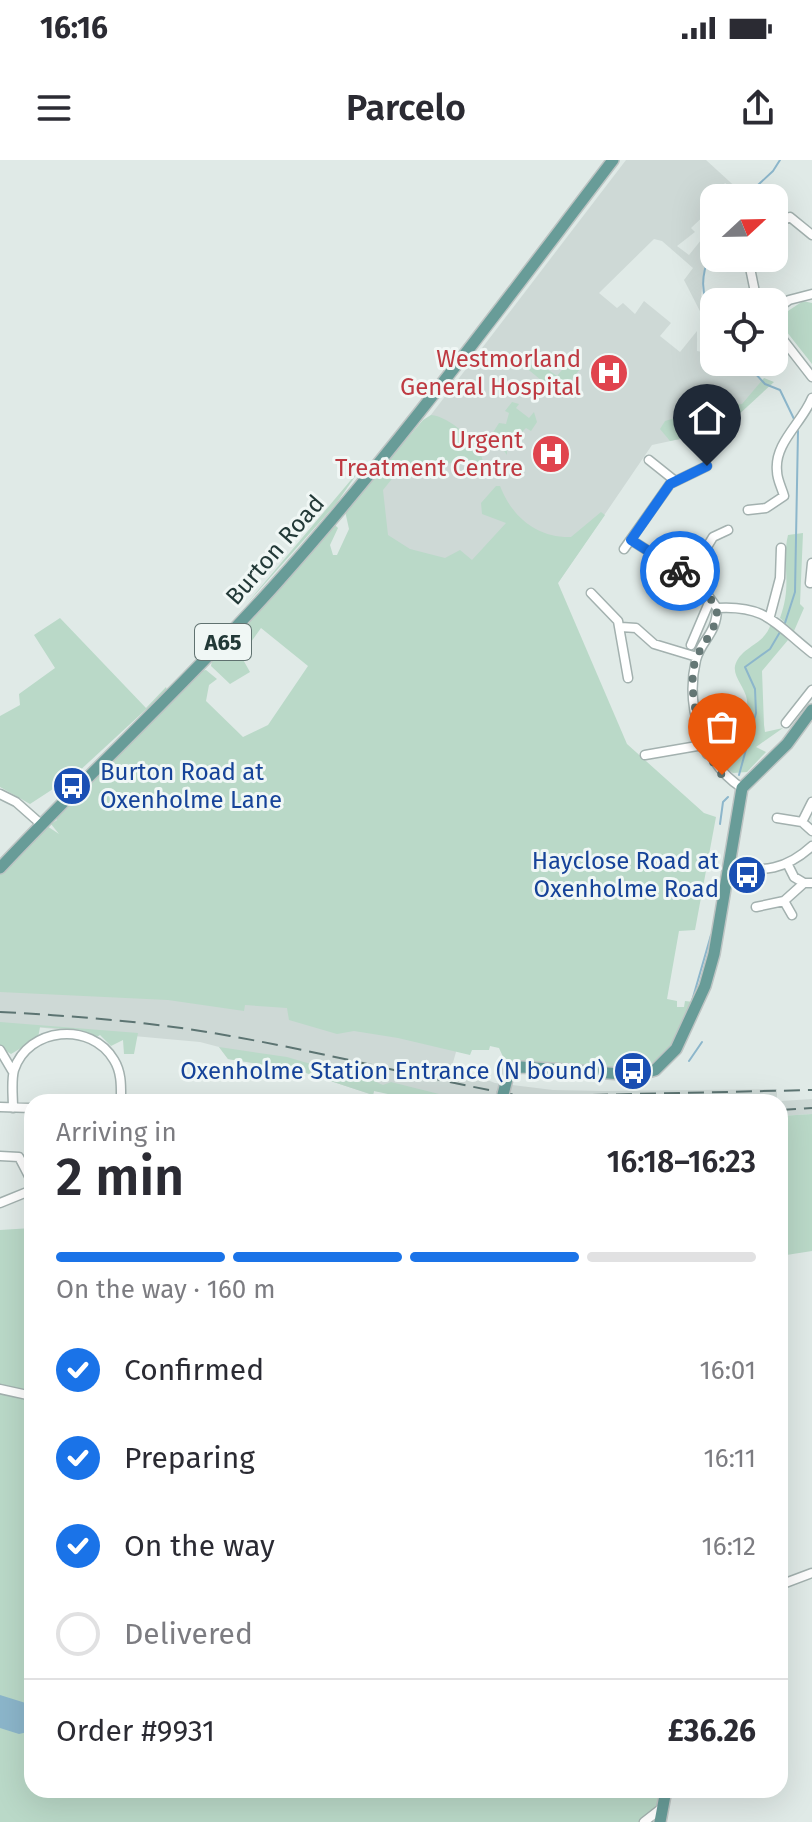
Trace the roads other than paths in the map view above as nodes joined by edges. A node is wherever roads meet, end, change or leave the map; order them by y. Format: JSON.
{"nodes":[{"id":1,"x":613,"y":160,"type":"edge"},
{"id":2,"x":788,"y":217,"type":"edge"},
{"id":3,"x":812,"y":235,"type":"edge"},
{"id":4,"x":812,"y":294,"type":"edge"},
{"id":5,"x":788,"y":302,"type":"edge"},
{"id":6,"x":788,"y":346,"type":"edge"},
{"id":7,"x":812,"y":377,"type":"edge"},
{"id":8,"x":812,"y":398,"type":"edge"},
{"id":9,"x":649,"y":460,"type":"dead end"},
{"id":10,"x":707,"y":466,"type":"dead end"},
{"id":11,"x":674,"y":480,"type":"junction"},
{"id":12,"x":748,"y":510,"type":"dead end"},
{"id":13,"x":728,"y":530,"type":"dead end"},
{"id":14,"x":631,"y":540,"type":"junction"},
{"id":15,"x":781,"y":548,"type":"dead end"},
{"id":16,"x":624,"y":549,"type":"dead end"},
{"id":17,"x":812,"y":563,"type":"edge"},
{"id":18,"x":689,"y":577,"type":"junction"},
{"id":19,"x":810,"y":583,"type":"dead end"},
{"id":20,"x":591,"y":593,"type":"dead end"},
{"id":21,"x":712,"y":606,"type":"junction"},
{"id":22,"x":770,"y":616,"type":"junction"},
{"id":23,"x":621,"y":627,"type":"junction"},
{"id":24,"x":696,"y":627,"type":"junction"},
{"id":25,"x":712,"y":633,"type":"junction"},
{"id":26,"x":691,"y":645,"type":"dead end"},
{"id":27,"x":812,"y":653,"type":"edge"},
{"id":28,"x":697,"y":657,"type":"junction"},
{"id":29,"x":628,"y":678,"type":"dead end"},
{"id":30,"x":812,"y":690,"type":"edge"},
{"id":31,"x":812,"y":710,"type":"edge"},
{"id":32,"x":786,"y":723,"type":"dead end"},
{"id":33,"x":733,"y":745,"type":"dead end"},
{"id":34,"x":705,"y":749,"type":"junction"},
{"id":35,"x":645,"y":755,"type":"dead end"},
{"id":36,"x":742,"y":788,"type":"junction"},
{"id":37,"x":0,"y":794,"type":"edge"},
{"id":38,"x":812,"y":802,"type":"edge"},
{"id":39,"x":777,"y":818,"type":"dead end"},
{"id":40,"x":802,"y":822,"type":"junction"},
{"id":41,"x":42,"y":825,"type":"junction"},
{"id":42,"x":812,"y":831,"type":"edge"},
{"id":43,"x":812,"y":846,"type":"edge"},
{"id":44,"x":788,"y":865,"type":"junction"},
{"id":45,"x":730,"y":867,"type":"junction"},
{"id":46,"x":0,"y":868,"type":"edge"},
{"id":47,"x":808,"y":883,"type":"edge"},
{"id":48,"x":784,"y":901,"type":"junction"},
{"id":49,"x":756,"y":907,"type":"dead end"},
{"id":50,"x":792,"y":915,"type":"dead end"},
{"id":51,"x":3,"y":1054,"type":"edge"},
{"id":52,"x":20,"y":1058,"type":"junction"},
{"id":53,"x":13,"y":1072,"type":"junction"},
{"id":54,"x":121,"y":1094,"type":"edge"},
{"id":55,"x":503,"y":1094,"type":"edge"},
{"id":56,"x":0,"y":1107,"type":"edge"},
{"id":57,"x":13,"y":1108,"type":"junction"},
{"id":58,"x":24,"y":1108,"type":"edge"},
{"id":59,"x":0,"y":1156,"type":"edge"},
{"id":60,"x":24,"y":1167,"type":"edge"},
{"id":61,"x":24,"y":1193,"type":"edge"},
{"id":62,"x":0,"y":1203,"type":"edge"},
{"id":63,"x":0,"y":1389,"type":"edge"},
{"id":64,"x":24,"y":1394,"type":"edge"},
{"id":65,"x":812,"y":1573,"type":"edge"},
{"id":66,"x":788,"y":1582,"type":"edge"},
{"id":67,"x":665,"y":1798,"type":"edge"},
{"id":68,"x":663,"y":1807,"type":"junction"},
{"id":69,"x":644,"y":1822,"type":"edge"},
{"id":70,"x":660,"y":1822,"type":"edge"}],
"edges":[{"from":1,"to":41,"type":"main road","name":"Burton Road","number":"A65"},
{"from":2,"to":3,"type":"street"},
{"from":4,"to":5,"type":"street"},
{"from":6,"to":7,"type":"street"},
{"from":8,"to":12,"type":"street"},
{"from":9,"to":11,"type":"street"},
{"from":10,"to":11,"type":"street"},
{"from":11,"to":14,"type":"street"},
{"from":13,"to":18,"type":"street"},
{"from":14,"to":16,"type":"street"},
{"from":14,"to":18,"type":"street"},
{"from":15,"to":22,"type":"street"},
{"from":17,"to":19,"type":"street"},
{"from":18,"to":21,"type":"street"},
{"from":20,"to":23,"type":"street"},
{"from":21,"to":22,"type":"street"},
{"from":21,"to":24,"type":"street"},
{"from":21,"to":25,"type":"street"},
{"from":22,"to":27,"type":"street"},
{"from":23,"to":28,"type":"street"},
{"from":23,"to":29,"type":"street"},
{"from":24,"to":25,"type":"street"},
{"from":24,"to":26,"type":"street"},
{"from":25,"to":28,"type":"street"},
{"from":28,"to":34,"type":"street"},
{"from":30,"to":32,"type":"street"},
{"from":31,"to":36,"type":"main road"},
{"from":33,"to":34,"type":"street"},
{"from":34,"to":35,"type":"street"},
{"from":34,"to":36,"type":"street"},
{"from":36,"to":45,"type":"main road"},
{"from":37,"to":41,"type":"street"},
{"from":38,"to":40,"type":"street"},
{"from":39,"to":40,"type":"street"},
{"from":40,"to":42,"type":"street"},
{"from":41,"to":46,"type":"main road","name":"Burton Road","number":"A65"},
{"from":43,"to":44,"type":"street"},
{"from":44,"to":45,"type":"street"},
{"from":44,"to":47,"type":"street"},
{"from":45,"to":55,"type":"main road","bridge":true},
{"from":47,"to":48,"type":"street"},
{"from":48,"to":49,"type":"street"},
{"from":48,"to":50,"type":"street"},
{"from":51,"to":52,"type":"street"},
{"from":51,"to":53,"type":"street"},
{"from":52,"to":53,"type":"street"},
{"from":52,"to":54,"type":"street"},
{"from":53,"to":57,"type":"street"},
{"from":56,"to":57,"type":"street"},
{"from":57,"to":58,"type":"street"},
{"from":59,"to":60,"type":"street"},
{"from":61,"to":62,"type":"street"},
{"from":63,"to":64,"type":"street"},
{"from":65,"to":66,"type":"street"},
{"from":67,"to":68,"type":"main road"},
{"from":68,"to":69,"type":"street"},
{"from":68,"to":70,"type":"main road"}]}
